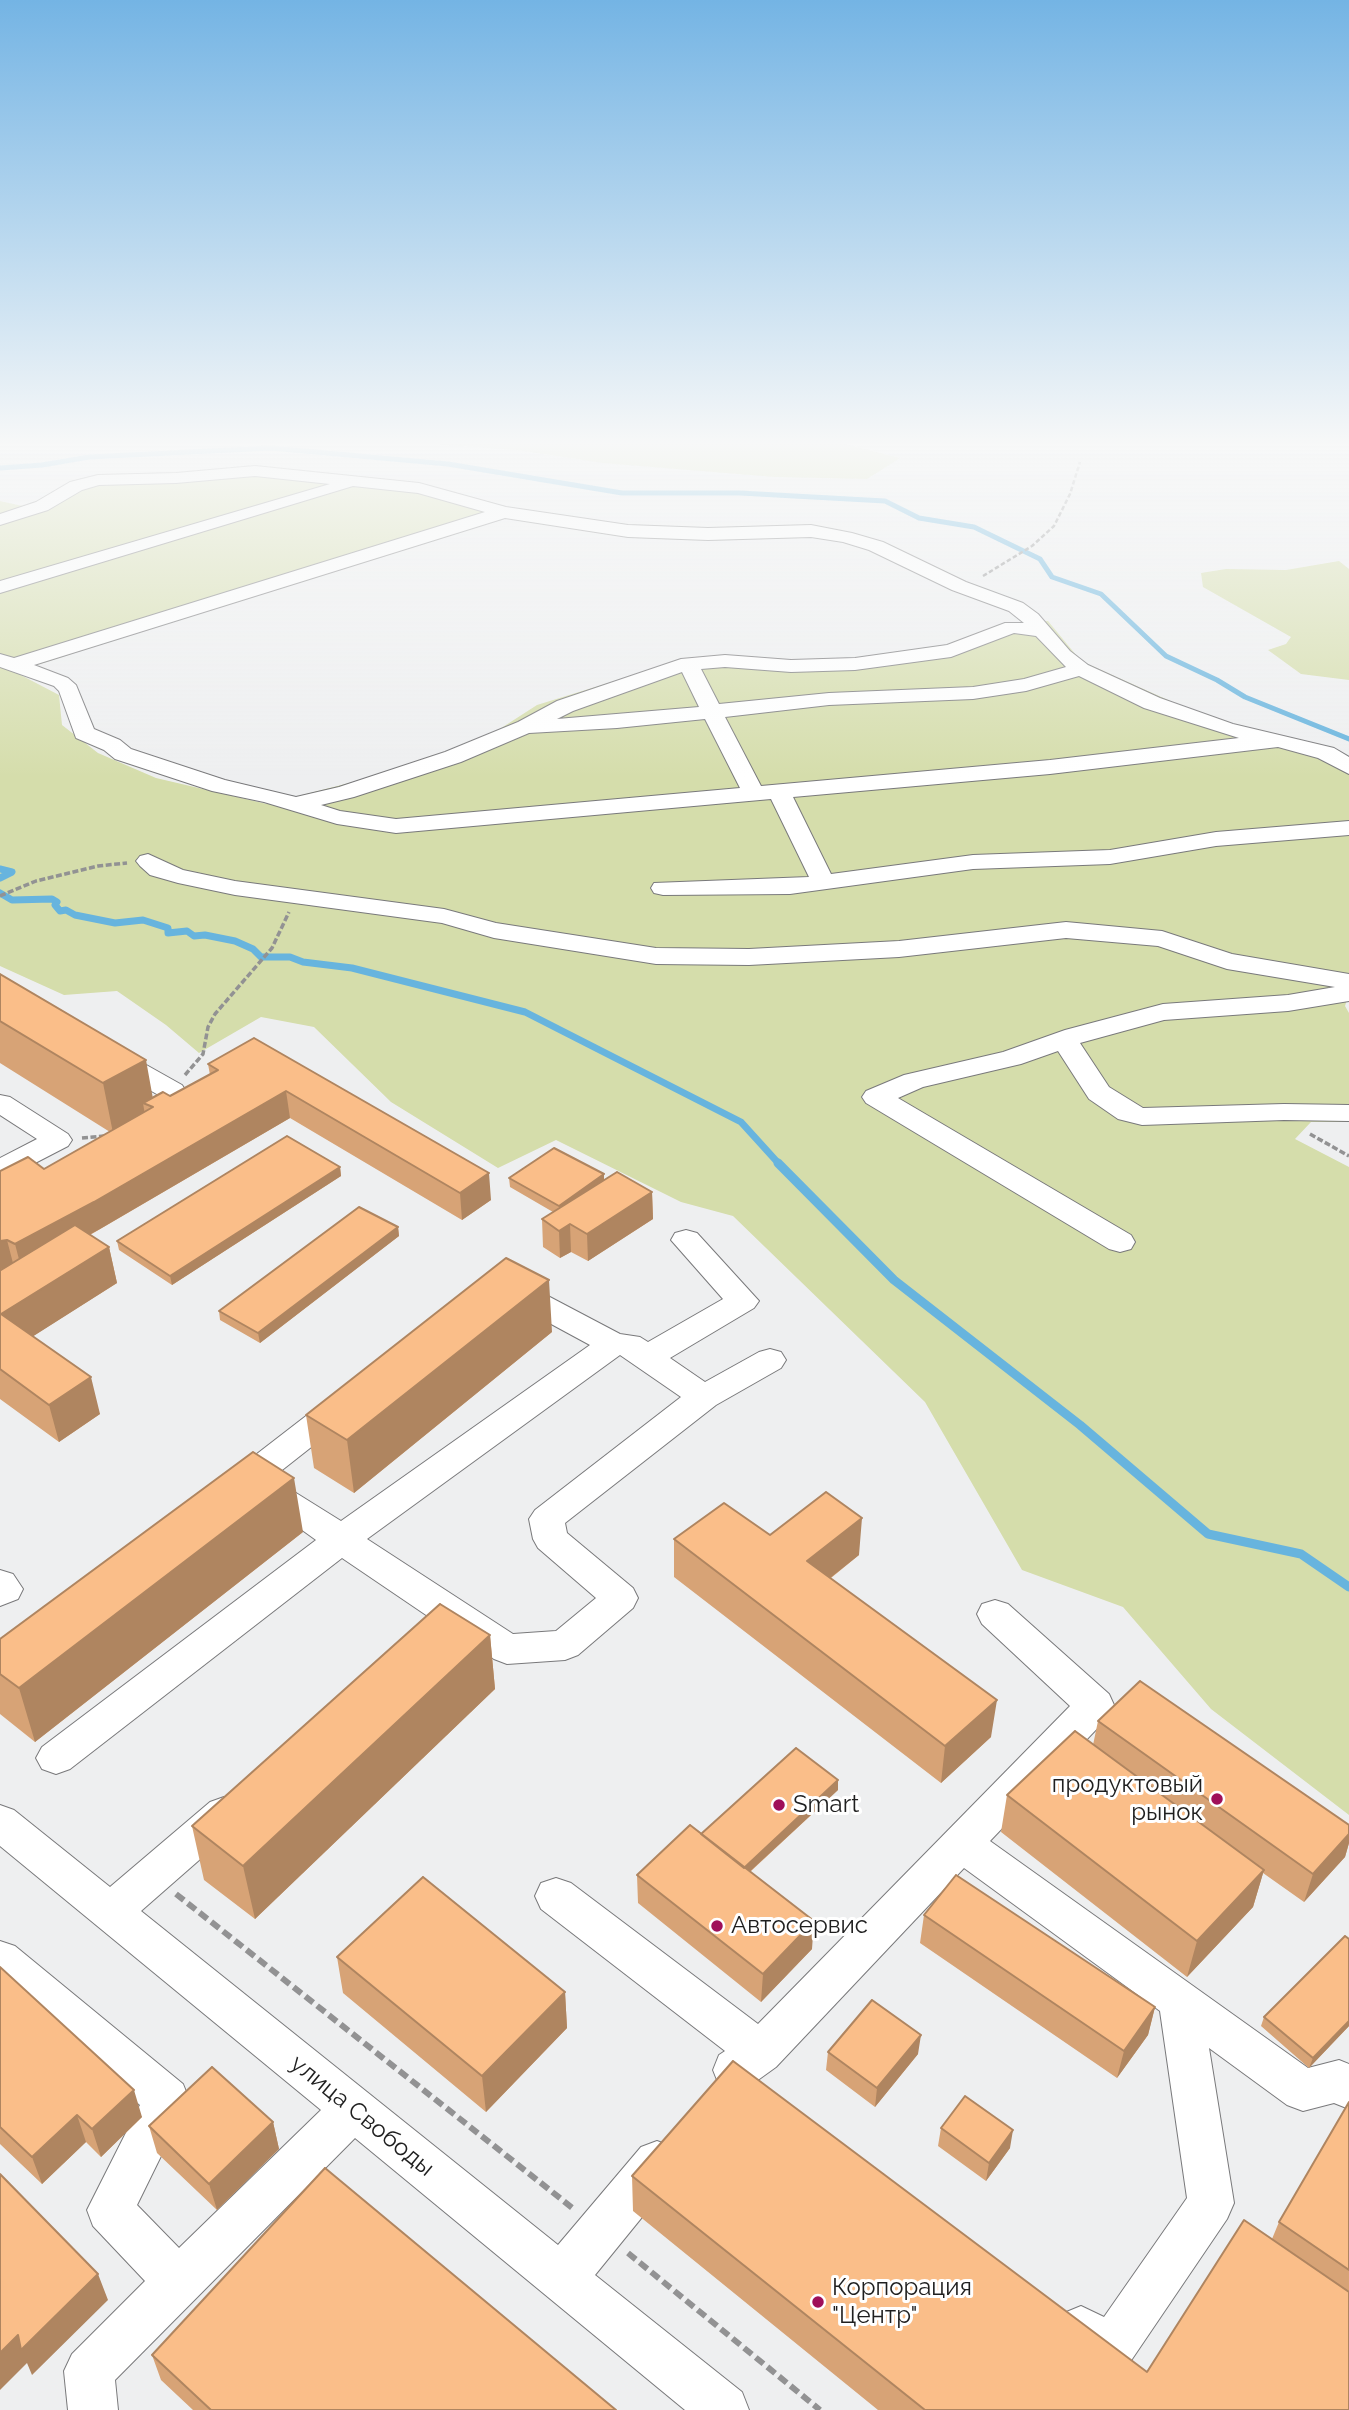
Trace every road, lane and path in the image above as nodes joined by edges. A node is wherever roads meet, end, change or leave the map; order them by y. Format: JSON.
{"nodes":[{"id":1,"x":114,"y":553,"type":"edge"},
{"id":2,"x":368,"y":553,"type":"edge"},
{"id":3,"x":891,"y":553,"type":"edge"},
{"id":4,"x":1020,"y":553,"type":"edge"},
{"id":5,"x":959,"y":586,"type":"junction"},
{"id":6,"x":0,"y":587,"type":"edge"},
{"id":7,"x":1043,"y":631,"type":"junction"},
{"id":8,"x":7,"y":663,"type":"edge"},
{"id":9,"x":688,"y":664,"type":"junction"},
{"id":10,"x":1081,"y":669,"type":"junction"},
{"id":11,"x":713,"y":713,"type":"junction"},
{"id":12,"x":526,"y":727,"type":"junction"},
{"id":13,"x":1278,"y":740,"type":"junction"},
{"id":14,"x":1349,"y":767,"type":"edge"},
{"id":15,"x":779,"y":792,"type":"junction"},
{"id":16,"x":754,"y":794,"type":"junction"},
{"id":17,"x":294,"y":804,"type":"junction"},
{"id":18,"x":1349,"y":828,"type":"edge"},
{"id":19,"x":148,"y":861,"type":"joint"},
{"id":20,"x":824,"y":884,"type":"junction"},
{"id":21,"x":663,"y":888,"type":"dead end"},
{"id":22,"x":0,"y":897,"type":"edge"},
{"id":23,"x":300,"y":897,"type":"junction"},
{"id":24,"x":1345,"y":980,"type":"edge"},
{"id":25,"x":1064,"y":1040,"type":"junction"},
{"id":26,"x":92,"y":1046,"type":"edge"},
{"id":27,"x":203,"y":1054,"type":"dead end"},
{"id":28,"x":172,"y":1091,"type":"edge"},
{"id":29,"x":0,"y":1103,"type":"edge"},
{"id":30,"x":1349,"y":1114,"type":"edge"},
{"id":31,"x":107,"y":1136,"type":"edge"},
{"id":32,"x":58,"y":1140,"type":"junction"},
{"id":33,"x":1,"y":1168,"type":"edge"},
{"id":34,"x":686,"y":1240,"type":"dead end"},
{"id":35,"x":1120,"y":1242,"type":"dead end"},
{"id":36,"x":487,"y":1291,"type":"edge"},
{"id":37,"x":614,"y":1344,"type":"junction"},
{"id":38,"x":647,"y":1357,"type":"junction"},
{"id":39,"x":770,"y":1360,"type":"dead end"},
{"id":40,"x":369,"y":1384,"type":"edge"},
{"id":41,"x":704,"y":1397,"type":"junction"},
{"id":42,"x":250,"y":1478,"type":"junction"},
{"id":43,"x":218,"y":1504,"type":"edge"},
{"id":44,"x":343,"y":1538,"type":"junction"},
{"id":45,"x":0,"y":1584,"type":"edge"},
{"id":46,"x":0,"y":1592,"type":"edge"},
{"id":47,"x":995,"y":1614,"type":"dead end"},
{"id":48,"x":455,"y":1616,"type":"junction"},
{"id":49,"x":414,"y":1652,"type":"edge"},
{"id":50,"x":56,"y":1758,"type":"dead end"},
{"id":51,"x":246,"y":1795,"type":"edge"},
{"id":52,"x":0,"y":1822,"type":"edge"},
{"id":53,"x":963,"y":1844,"type":"junction"},
{"id":54,"x":152,"y":1875,"type":"junction"},
{"id":55,"x":556,"y":1896,"type":"dead end"},
{"id":56,"x":110,"y":1912,"type":"junction"},
{"id":57,"x":0,"y":1960,"type":"edge"},
{"id":58,"x":1180,"y":2001,"type":"junction"},
{"id":59,"x":1349,"y":2088,"type":"edge"},
{"id":60,"x":730,"y":2091,"type":"junction"},
{"id":61,"x":354,"y":2109,"type":"junction"},
{"id":62,"x":601,"y":2231,"type":"junction"},
{"id":63,"x":561,"y":2278,"type":"junction"},
{"id":64,"x":179,"y":2282,"type":"junction"},
{"id":65,"x":1043,"y":2302,"type":"edge"},
{"id":66,"x":93,"y":2410,"type":"edge"},
{"id":67,"x":724,"y":2410,"type":"edge"},
{"id":68,"x":820,"y":2410,"type":"edge"}],
"edges":[{"from":1,"to":6,"type":"street"},
{"from":2,"to":8,"type":"street"},
{"from":3,"to":5,"type":"street"},
{"from":4,"to":5,"type":"path"},
{"from":5,"to":7,"type":"street"},
{"from":7,"to":9,"type":"street"},
{"from":7,"to":10,"type":"street"},
{"from":8,"to":17,"type":"street"},
{"from":9,"to":11,"type":"street"},
{"from":9,"to":12,"type":"street"},
{"from":10,"to":11,"type":"street"},
{"from":10,"to":13,"type":"street"},
{"from":11,"to":12,"type":"street"},
{"from":11,"to":16,"type":"street"},
{"from":12,"to":17,"type":"street"},
{"from":13,"to":14,"type":"street"},
{"from":13,"to":15,"type":"street"},
{"from":15,"to":16,"type":"street"},
{"from":15,"to":20,"type":"street"},
{"from":16,"to":17,"type":"street"},
{"from":18,"to":20,"type":"street"},
{"from":19,"to":22,"type":"path"},
{"from":19,"to":23,"type":"street"},
{"from":20,"to":21,"type":"street"},
{"from":23,"to":24,"type":"street"},
{"from":23,"to":27,"type":"path"},
{"from":24,"to":25,"type":"street"},
{"from":25,"to":30,"type":"street"},
{"from":25,"to":35,"type":"street"},
{"from":26,"to":28,"type":"street"},
{"from":29,"to":32,"type":"street"},
{"from":31,"to":32,"type":"path"},
{"from":32,"to":33,"type":"street"},
{"from":34,"to":38,"type":"street"},
{"from":36,"to":37,"type":"street"},
{"from":37,"to":38,"type":"street"},
{"from":37,"to":44,"type":"street"},
{"from":38,"to":41,"type":"street"},
{"from":39,"to":41,"type":"street"},
{"from":40,"to":42,"type":"street"},
{"from":41,"to":48,"type":"street"},
{"from":42,"to":43,"type":"street"},
{"from":42,"to":44,"type":"street"},
{"from":44,"to":48,"type":"street"},
{"from":44,"to":50,"type":"street"},
{"from":45,"to":46,"type":"street"},
{"from":47,"to":53,"type":"street"},
{"from":48,"to":49,"type":"street"},
{"from":51,"to":54,"type":"street"},
{"from":52,"to":56,"type":"street","name":"улица Свободы"},
{"from":53,"to":58,"type":"street"},
{"from":53,"to":60,"type":"street"},
{"from":54,"to":56,"type":"street"},
{"from":54,"to":62,"type":"path"},
{"from":55,"to":60,"type":"street"},
{"from":56,"to":61,"type":"street","name":"улица Свободы"},
{"from":57,"to":64,"type":"street"},
{"from":58,"to":59,"type":"street"},
{"from":58,"to":65,"type":"street"},
{"from":60,"to":62,"type":"street"},
{"from":61,"to":63,"type":"street","name":"улица Свободы"},
{"from":61,"to":64,"type":"street"},
{"from":62,"to":63,"type":"street"},
{"from":62,"to":68,"type":"path"},
{"from":63,"to":67,"type":"street","name":"улица Свободы"},
{"from":64,"to":66,"type":"street"}]}
